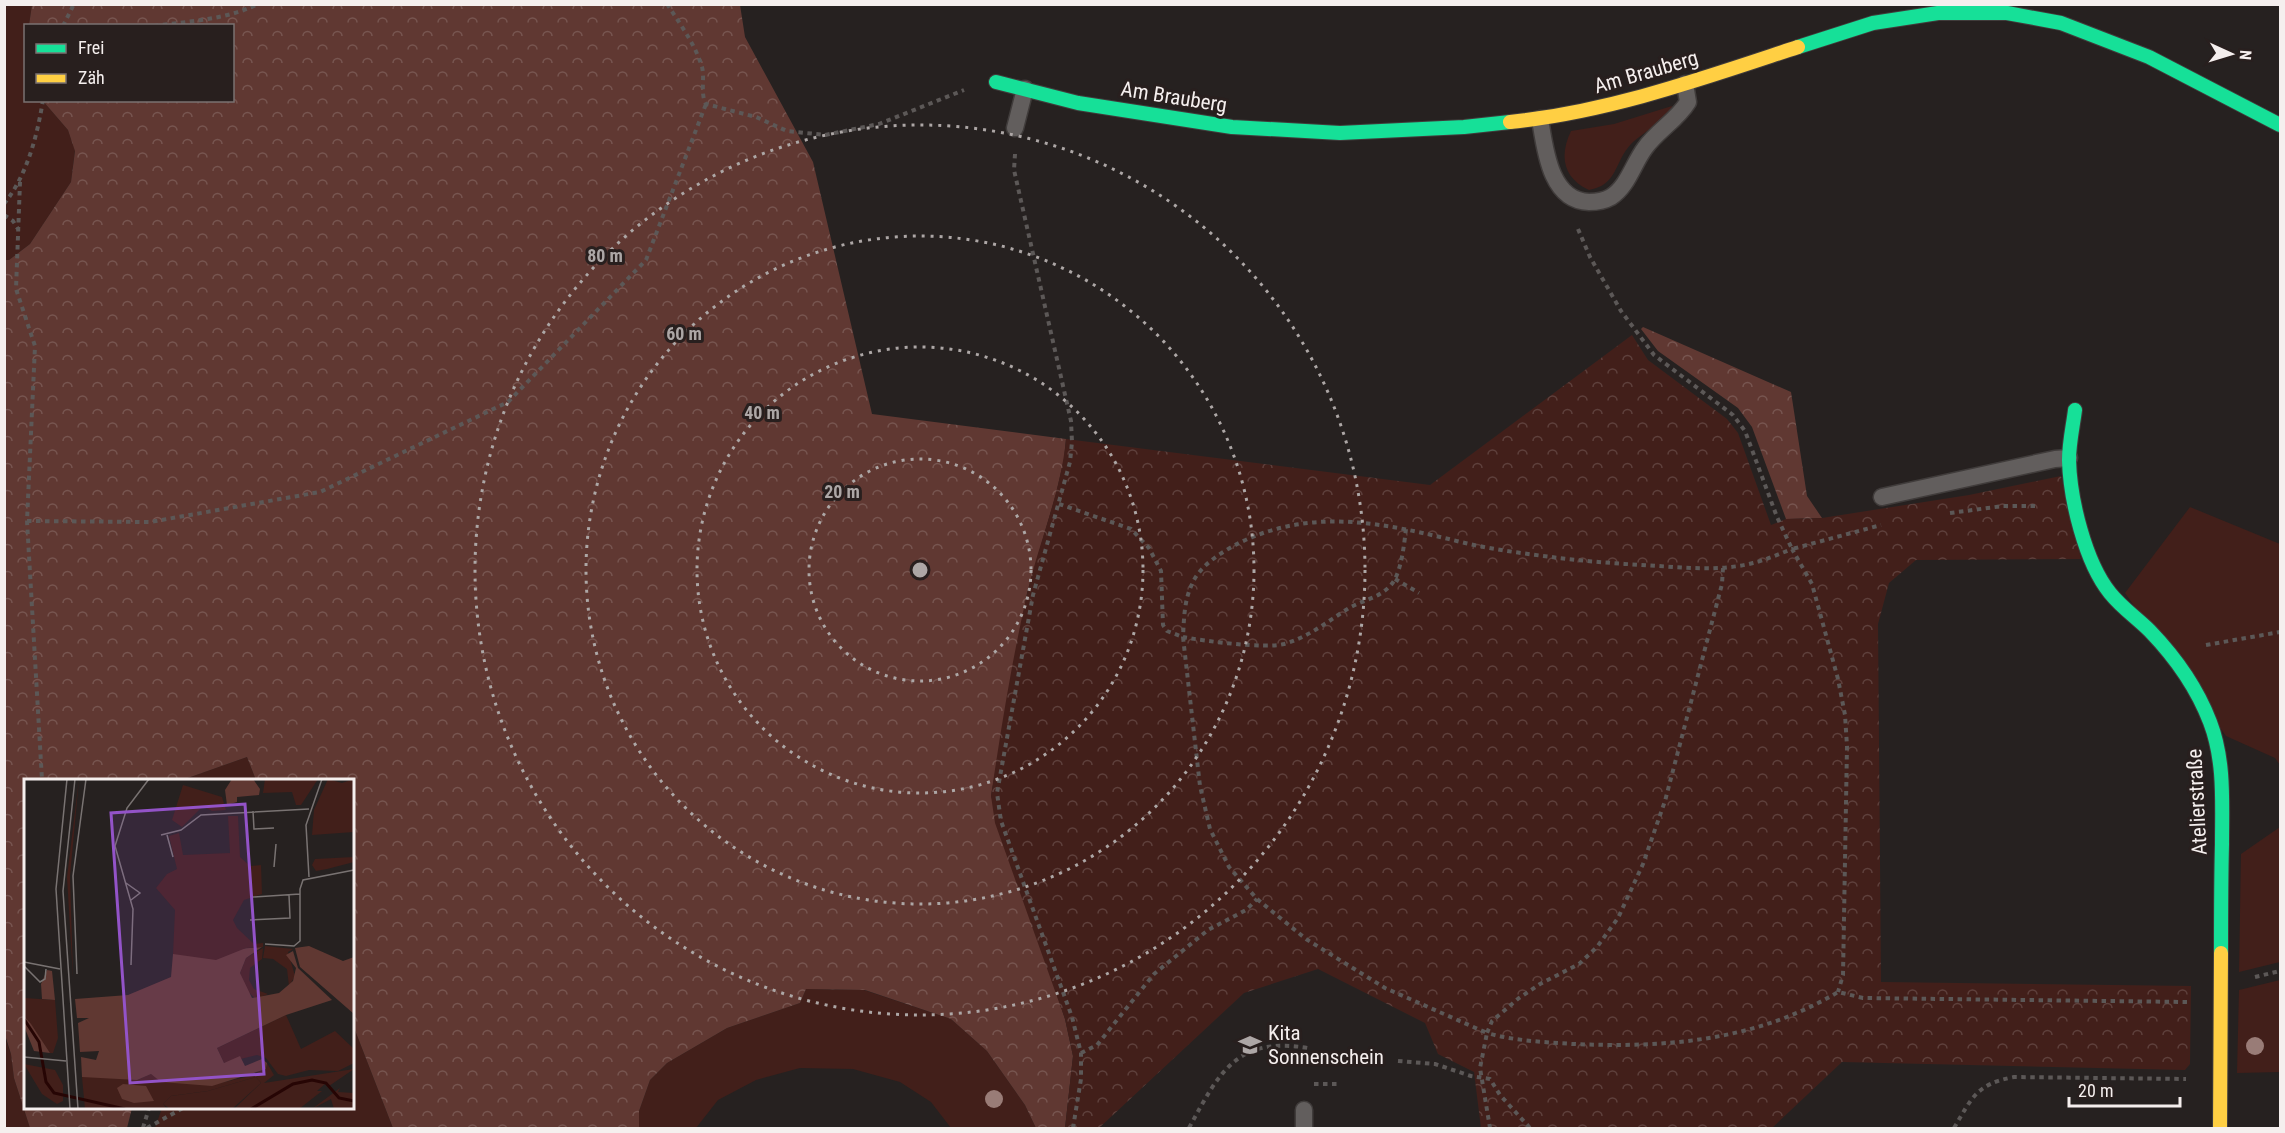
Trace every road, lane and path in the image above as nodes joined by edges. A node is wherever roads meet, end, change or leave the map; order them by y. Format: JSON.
{"nodes":[{"id":1,"x":74,"y":4,"type":"edge"},
{"id":2,"x":258,"y":4,"type":"edge"},
{"id":3,"x":667,"y":4,"type":"edge"},
{"id":4,"x":64,"y":24,"type":"edge"},
{"id":5,"x":169,"y":24,"type":"edge"},
{"id":6,"x":996,"y":82,"type":"dead end"},
{"id":7,"x":1685,"y":84,"type":"junction"},
{"id":8,"x":1025,"y":89,"type":"junction"},
{"id":9,"x":960,"y":91,"type":"dead end"},
{"id":10,"x":43,"y":102,"type":"edge"},
{"id":11,"x":706,"y":104,"type":"junction"},
{"id":12,"x":1540,"y":120,"type":"junction"},
{"id":13,"x":2280,"y":125,"type":"edge"},
{"id":14,"x":1015,"y":128,"type":"dead end"},
{"id":15,"x":1014,"y":170,"type":"dead end"},
{"id":16,"x":20,"y":182,"type":"junction"},
{"id":17,"x":1581,"y":202,"type":"junction"},
{"id":18,"x":4,"y":204,"type":"edge"},
{"id":19,"x":4,"y":215,"type":"edge"},
{"id":20,"x":19,"y":231,"type":"junction"},
{"id":21,"x":2074,"y":410,"type":"dead end"},
{"id":22,"x":2069,"y":458,"type":"junction"},
{"id":23,"x":1882,"y":497,"type":"dead end"},
{"id":24,"x":2075,"y":503,"type":"junction"},
{"id":25,"x":1059,"y":504,"type":"junction"},
{"id":26,"x":1945,"y":514,"type":"dead end"},
{"id":27,"x":27,"y":521,"type":"junction"},
{"id":28,"x":1887,"y":524,"type":"dead end"},
{"id":29,"x":1406,"y":530,"type":"junction"},
{"id":30,"x":1792,"y":549,"type":"junction"},
{"id":31,"x":1723,"y":568,"type":"junction"},
{"id":32,"x":1395,"y":579,"type":"junction"},
{"id":33,"x":1419,"y":593,"type":"dead end"},
{"id":34,"x":2280,"y":632,"type":"edge"},
{"id":35,"x":1183,"y":637,"type":"junction"},
{"id":36,"x":2176,"y":660,"type":"junction"},
{"id":37,"x":42,"y":779,"type":"edge"},
{"id":38,"x":1257,"y":899,"type":"junction"},
{"id":39,"x":1838,"y":992,"type":"junction"},
{"id":40,"x":2220,"y":1002,"type":"junction"},
{"id":41,"x":1486,"y":1034,"type":"junction"},
{"id":42,"x":1308,"y":1048,"type":"dead end"},
{"id":43,"x":1081,"y":1053,"type":"junction"},
{"id":44,"x":1398,"y":1061,"type":"dead end"},
{"id":45,"x":1482,"y":1077,"type":"junction"},
{"id":46,"x":2220,"y":1080,"type":"junction"},
{"id":47,"x":149,"y":1109,"type":"edge"},
{"id":48,"x":179,"y":1109,"type":"edge"},
{"id":49,"x":1304,"y":1110,"type":"dead end"},
{"id":50,"x":145,"y":1128,"type":"edge"},
{"id":51,"x":1073,"y":1128,"type":"edge"},
{"id":52,"x":1189,"y":1128,"type":"edge"},
{"id":53,"x":1304,"y":1128,"type":"edge"},
{"id":54,"x":1490,"y":1128,"type":"edge"},
{"id":55,"x":1530,"y":1128,"type":"edge"},
{"id":56,"x":1954,"y":1128,"type":"edge"},
{"id":57,"x":2220,"y":1128,"type":"edge"}],
"edges":[{"from":1,"to":4,"type":"path"},
{"from":2,"to":5,"type":"path"},
{"from":3,"to":11,"type":"path"},
{"from":6,"to":8,"type":"street","name":"Am Brauberg"},
{"from":7,"to":12,"type":"street","name":"Am Brauberg"},
{"from":7,"to":13,"type":"street","name":"Am Brauberg"},
{"from":7,"to":17,"type":"lane"},
{"from":8,"to":12,"type":"street","name":"Am Brauberg"},
{"from":8,"to":14,"type":"lane"},
{"from":9,"to":11,"type":"path"},
{"from":10,"to":16,"type":"path"},
{"from":11,"to":27,"type":"path"},
{"from":12,"to":17,"type":"lane"},
{"from":15,"to":25,"type":"path"},
{"from":16,"to":18,"type":"path"},
{"from":16,"to":20,"type":"path"},
{"from":17,"to":30,"type":"path"},
{"from":19,"to":20,"type":"path"},
{"from":20,"to":27,"type":"path"},
{"from":21,"to":22,"type":"street","name":"Atelierstraße"},
{"from":22,"to":23,"type":"lane"},
{"from":22,"to":24,"type":"street","name":"Atelierstraße"},
{"from":24,"to":26,"type":"path"},
{"from":24,"to":36,"type":"street","name":"Atelierstraße"},
{"from":25,"to":35,"type":"path"},
{"from":25,"to":43,"type":"path"},
{"from":27,"to":37,"type":"path"},
{"from":28,"to":30,"type":"path"},
{"from":29,"to":31,"type":"path"},
{"from":29,"to":32,"type":"path"},
{"from":29,"to":35,"type":"path"},
{"from":30,"to":31,"type":"path"},
{"from":30,"to":39,"type":"path"},
{"from":31,"to":41,"type":"path"},
{"from":32,"to":33,"type":"path"},
{"from":32,"to":35,"type":"path"},
{"from":34,"to":36,"type":"path"},
{"from":35,"to":38,"type":"path"},
{"from":36,"to":40,"type":"street","name":"Atelierstraße"},
{"from":38,"to":41,"type":"path"},
{"from":38,"to":43,"type":"path"},
{"from":39,"to":40,"type":"path"},
{"from":39,"to":41,"type":"path"},
{"from":40,"to":46,"type":"street","name":"Atelierstraße"},
{"from":41,"to":45,"type":"path"},
{"from":42,"to":52,"type":"path"},
{"from":43,"to":51,"type":"path"},
{"from":44,"to":45,"type":"path"},
{"from":45,"to":54,"type":"path"},
{"from":45,"to":55,"type":"path"},
{"from":46,"to":56,"type":"path"},
{"from":46,"to":57,"type":"street","name":"Atelierstraße"},
{"from":47,"to":50,"type":"path"},
{"from":48,"to":50,"type":"path"},
{"from":49,"to":53,"type":"lane"}]}
